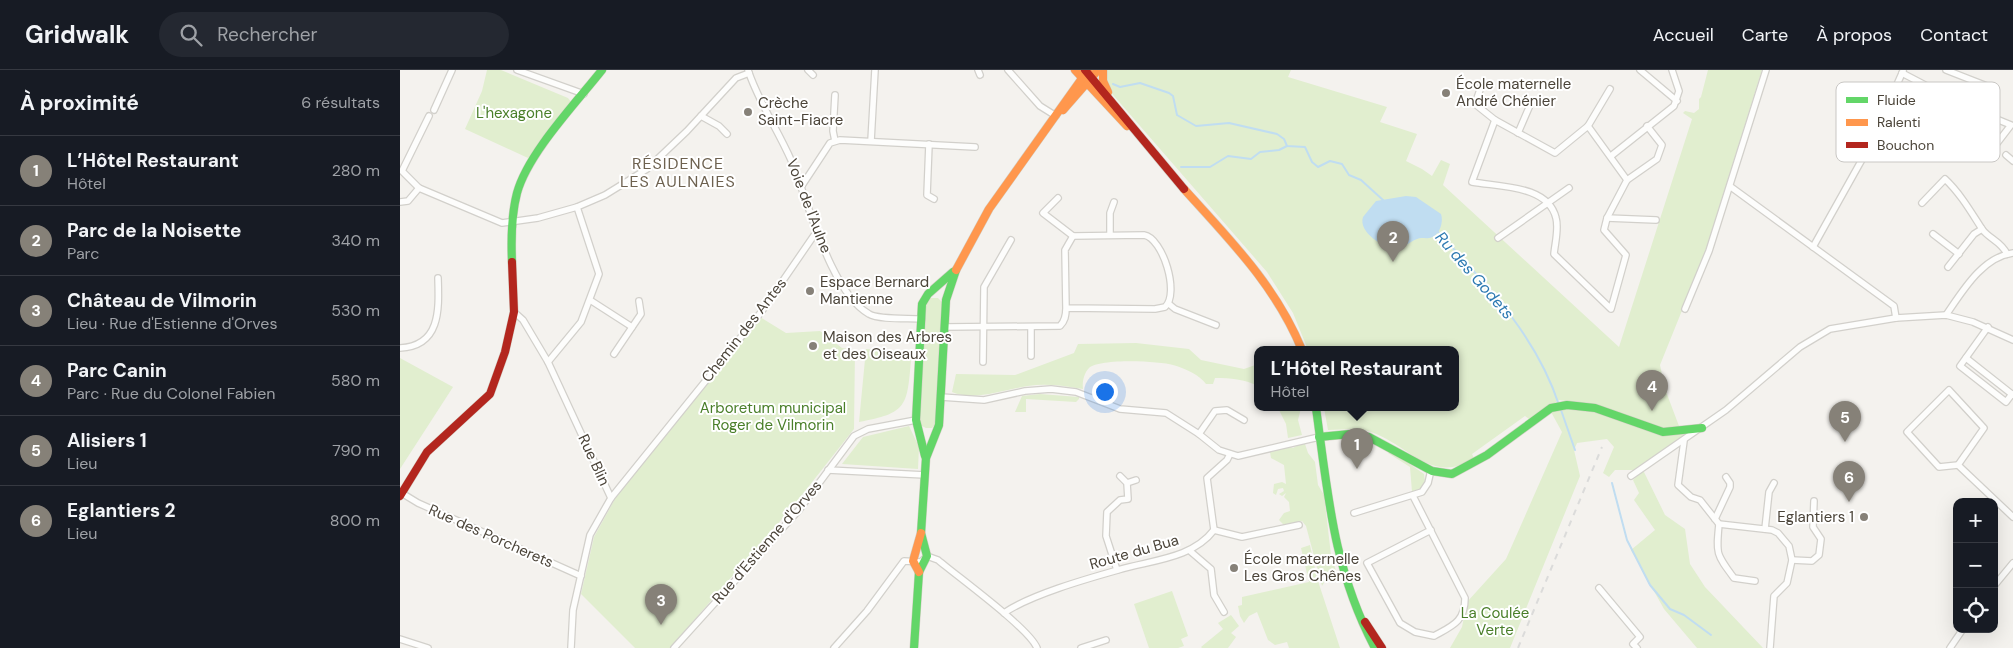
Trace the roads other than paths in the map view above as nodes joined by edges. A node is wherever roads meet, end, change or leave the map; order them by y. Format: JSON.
{"nodes":[{"id":1,"x":452,"y":70,"type":"edge"},
{"id":2,"x":518,"y":70,"type":"edge"},
{"id":3,"x":602,"y":70,"type":"edge"},
{"id":4,"x":808,"y":70,"type":"edge"},
{"id":5,"x":875,"y":70,"type":"edge"},
{"id":6,"x":1008,"y":70,"type":"edge"},
{"id":7,"x":1074,"y":70,"type":"edge"},
{"id":8,"x":1098,"y":70,"type":"edge"},
{"id":9,"x":1102,"y":70,"type":"edge"},
{"id":10,"x":1640,"y":70,"type":"edge"},
{"id":11,"x":1672,"y":70,"type":"edge"},
{"id":12,"x":1766,"y":70,"type":"edge"},
{"id":13,"x":1946,"y":70,"type":"edge"},
{"id":14,"x":748,"y":72,"type":"edge"},
{"id":15,"x":1902,"y":72,"type":"edge"},
{"id":16,"x":813,"y":75,"type":"dead end"},
{"id":17,"x":1087,"y":75,"type":"edge"},
{"id":18,"x":1922,"y":82,"type":"edge"},
{"id":19,"x":1977,"y":82,"type":"edge"},
{"id":20,"x":1482,"y":84,"type":"dead end"},
{"id":21,"x":1610,"y":89,"type":"dead end"},
{"id":22,"x":584,"y":94,"type":"junction"},
{"id":23,"x":835,"y":95,"type":"dead end"},
{"id":24,"x":1677,"y":101,"type":"junction"},
{"id":25,"x":1531,"y":103,"type":"dead end"},
{"id":26,"x":1116,"y":104,"type":"junction"},
{"id":27,"x":434,"y":110,"type":"dead end"},
{"id":28,"x":429,"y":116,"type":"dead end"},
{"id":29,"x":701,"y":116,"type":"junction"},
{"id":30,"x":1056,"y":116,"type":"junction"},
{"id":31,"x":1495,"y":120,"type":"junction"},
{"id":32,"x":2000,"y":121,"type":"edge"},
{"id":33,"x":1588,"y":126,"type":"junction"},
{"id":34,"x":1647,"y":126,"type":"junction"},
{"id":35,"x":1518,"y":133,"type":"junction"},
{"id":36,"x":727,"y":134,"type":"dead end"},
{"id":37,"x":2000,"y":139,"type":"edge"},
{"id":38,"x":835,"y":141,"type":"junction"},
{"id":39,"x":871,"y":141,"type":"junction"},
{"id":40,"x":929,"y":144,"type":"junction"},
{"id":41,"x":974,"y":147,"type":"dead end"},
{"id":42,"x":2006,"y":155,"type":"dead end"},
{"id":43,"x":1157,"y":156,"type":"junction"},
{"id":44,"x":1612,"y":156,"type":"junction"},
{"id":45,"x":2013,"y":161,"type":"edge"},
{"id":46,"x":1860,"y":162,"type":"edge"},
{"id":47,"x":401,"y":169,"type":"edge"},
{"id":48,"x":1627,"y":180,"type":"junction"},
{"id":49,"x":801,"y":186,"type":"junction"},
{"id":50,"x":1731,"y":186,"type":"junction"},
{"id":51,"x":419,"y":188,"type":"junction"},
{"id":52,"x":1568,"y":188,"type":"dead end"},
{"id":53,"x":1058,"y":198,"type":"dead end"},
{"id":54,"x":934,"y":199,"type":"dead end"},
{"id":55,"x":400,"y":202,"type":"edge"},
{"id":56,"x":1114,"y":202,"type":"dead end"},
{"id":57,"x":1922,"y":202,"type":"dead end"},
{"id":58,"x":1549,"y":203,"type":"junction"},
{"id":59,"x":577,"y":207,"type":"junction"},
{"id":60,"x":1607,"y":218,"type":"junction"},
{"id":61,"x":1656,"y":220,"type":"dead end"},
{"id":62,"x":512,"y":221,"type":"junction"},
{"id":63,"x":1982,"y":229,"type":"junction"},
{"id":64,"x":817,"y":231,"type":"junction"},
{"id":65,"x":1110,"y":234,"type":"junction"},
{"id":66,"x":1932,"y":234,"type":"dead end"},
{"id":67,"x":1073,"y":236,"type":"junction"},
{"id":68,"x":1498,"y":238,"type":"dead end"},
{"id":69,"x":1011,"y":240,"type":"dead end"},
{"id":70,"x":1813,"y":247,"type":"junction"},
{"id":71,"x":2010,"y":253,"type":"edge"},
{"id":72,"x":1959,"y":254,"type":"junction"},
{"id":73,"x":1948,"y":267,"type":"dead end"},
{"id":74,"x":955,"y":270,"type":"junction"},
{"id":75,"x":438,"y":278,"type":"dead end"},
{"id":76,"x":928,"y":294,"type":"junction"},
{"id":77,"x":590,"y":300,"type":"junction"},
{"id":78,"x":946,"y":300,"type":"junction"},
{"id":79,"x":639,"y":301,"type":"dead end"},
{"id":80,"x":1168,"y":304,"type":"junction"},
{"id":81,"x":1066,"y":308,"type":"junction"},
{"id":82,"x":1685,"y":309,"type":"dead end"},
{"id":83,"x":514,"y":312,"type":"junction"},
{"id":84,"x":1946,"y":315,"type":"junction"},
{"id":85,"x":1896,"y":318,"type":"junction"},
{"id":86,"x":922,"y":319,"type":"junction"},
{"id":87,"x":1216,"y":325,"type":"dead end"},
{"id":88,"x":945,"y":327,"type":"junction"},
{"id":89,"x":632,"y":328,"type":"junction"},
{"id":90,"x":983,"y":328,"type":"junction"},
{"id":91,"x":1031,"y":328,"type":"junction"},
{"id":92,"x":1988,"y":328,"type":"junction"},
{"id":93,"x":2013,"y":340,"type":"edge"},
{"id":94,"x":1300,"y":346,"type":"edge"},
{"id":95,"x":400,"y":348,"type":"edge"},
{"id":96,"x":614,"y":354,"type":"dead end"},
{"id":97,"x":1031,"y":356,"type":"dead end"},
{"id":98,"x":1966,"y":358,"type":"junction"},
{"id":99,"x":548,"y":362,"type":"junction"},
{"id":100,"x":983,"y":362,"type":"dead end"},
{"id":101,"x":2012,"y":394,"type":"edge"},
{"id":102,"x":941,"y":397,"type":"junction"},
{"id":103,"x":1316,"y":411,"type":"edge"},
{"id":104,"x":916,"y":420,"type":"junction"},
{"id":105,"x":1244,"y":420,"type":"dead end"},
{"id":106,"x":1702,"y":428,"type":"junction"},
{"id":107,"x":919,"y":431,"type":"junction"},
{"id":108,"x":936,"y":431,"type":"junction"},
{"id":109,"x":1199,"y":434,"type":"junction"},
{"id":110,"x":1319,"y":437,"type":"junction"},
{"id":111,"x":1230,"y":454,"type":"junction"},
{"id":112,"x":926,"y":458,"type":"junction"},
{"id":113,"x":1958,"y":465,"type":"junction"},
{"id":114,"x":828,"y":470,"type":"junction"},
{"id":115,"x":1430,"y":470,"type":"junction"},
{"id":116,"x":925,"y":476,"type":"junction"},
{"id":117,"x":1120,"y":476,"type":"dead end"},
{"id":118,"x":1631,"y":476,"type":"dead end"},
{"id":119,"x":1726,"y":477,"type":"dead end"},
{"id":120,"x":1136,"y":480,"type":"dead end"},
{"id":121,"x":1127,"y":482,"type":"junction"},
{"id":122,"x":1774,"y":483,"type":"dead end"},
{"id":123,"x":400,"y":494,"type":"edge"},
{"id":124,"x":1414,"y":496,"type":"junction"},
{"id":125,"x":611,"y":498,"type":"junction"},
{"id":126,"x":1814,"y":501,"type":"dead end"},
{"id":127,"x":1354,"y":514,"type":"dead end"},
{"id":128,"x":2013,"y":518,"type":"edge"},
{"id":129,"x":1718,"y":521,"type":"junction"},
{"id":130,"x":1299,"y":525,"type":"dead end"},
{"id":131,"x":1766,"y":529,"type":"junction"},
{"id":132,"x":1214,"y":530,"type":"junction"},
{"id":133,"x":1430,"y":530,"type":"junction"},
{"id":134,"x":921,"y":533,"type":"junction"},
{"id":135,"x":1190,"y":551,"type":"junction"},
{"id":136,"x":927,"y":556,"type":"junction"},
{"id":137,"x":1792,"y":560,"type":"junction"},
{"id":138,"x":913,"y":561,"type":"junction"},
{"id":139,"x":2013,"y":562,"type":"edge"},
{"id":140,"x":1117,"y":570,"type":"junction"},
{"id":141,"x":919,"y":572,"type":"junction"},
{"id":142,"x":581,"y":576,"type":"junction"},
{"id":143,"x":1755,"y":581,"type":"dead end"},
{"id":144,"x":1998,"y":581,"type":"edge"},
{"id":145,"x":1600,"y":588,"type":"dead end"},
{"id":146,"x":1224,"y":612,"type":"dead end"},
{"id":147,"x":1004,"y":613,"type":"junction"},
{"id":148,"x":1358,"y":613,"type":"junction"},
{"id":149,"x":1961,"y":633,"type":"edge"},
{"id":150,"x":400,"y":639,"type":"edge"},
{"id":151,"x":1106,"y":640,"type":"dead end"},
{"id":152,"x":428,"y":648,"type":"edge"},
{"id":153,"x":571,"y":648,"type":"edge"},
{"id":154,"x":674,"y":648,"type":"edge"},
{"id":155,"x":834,"y":648,"type":"edge"},
{"id":156,"x":914,"y":648,"type":"edge"},
{"id":157,"x":1037,"y":648,"type":"edge"},
{"id":158,"x":1081,"y":648,"type":"edge"},
{"id":159,"x":1375,"y":648,"type":"edge"},
{"id":160,"x":1382,"y":648,"type":"edge"},
{"id":161,"x":1637,"y":648,"type":"edge"},
{"id":162,"x":1770,"y":648,"type":"edge"},
{"id":163,"x":1950,"y":648,"type":"edge"}],
"edges":[{"from":1,"to":27,"type":"street"},
{"from":2,"to":22,"type":"street"},
{"from":3,"to":22,"type":"street"},
{"from":4,"to":16,"type":"street"},
{"from":5,"to":39,"type":"street"},
{"from":6,"to":30,"type":"street"},
{"from":7,"to":17,"type":"street"},
{"from":8,"to":17,"type":"street"},
{"from":9,"to":26,"type":"street"},
{"from":10,"to":24,"type":"street"},
{"from":11,"to":24,"type":"street"},
{"from":12,"to":50,"type":"street"},
{"from":13,"to":19,"type":"street"},
{"from":14,"to":29,"type":"street"},
{"from":14,"to":49,"type":"street","name":"Voie de l'Aulne"},
{"from":15,"to":18,"type":"street"},
{"from":17,"to":26,"type":"street"},
{"from":17,"to":30,"type":"street"},
{"from":17,"to":43,"type":"street"},
{"from":20,"to":31,"type":"street"},
{"from":21,"to":33,"type":"street"},
{"from":22,"to":62,"type":"street"},
{"from":23,"to":38,"type":"street"},
{"from":24,"to":34,"type":"street"},
{"from":25,"to":35,"type":"street"},
{"from":26,"to":43,"type":"street"},
{"from":28,"to":47,"type":"street"},
{"from":29,"to":36,"type":"street"},
{"from":29,"to":59,"type":"street"},
{"from":30,"to":74,"type":"street"},
{"from":31,"to":35,"type":"street"},
{"from":31,"to":58,"type":"street"},
{"from":32,"to":37,"type":"street"},
{"from":33,"to":35,"type":"street"},
{"from":33,"to":44,"type":"street"},
{"from":34,"to":44,"type":"street"},
{"from":34,"to":48,"type":"street"},
{"from":38,"to":39,"type":"street"},
{"from":38,"to":49,"type":"street"},
{"from":39,"to":40,"type":"street"},
{"from":40,"to":41,"type":"street"},
{"from":40,"to":54,"type":"street"},
{"from":42,"to":45,"type":"street"},
{"from":43,"to":94,"type":"street"},
{"from":44,"to":48,"type":"street"},
{"from":46,"to":70,"type":"street"},
{"from":47,"to":51,"type":"street"},
{"from":48,"to":60,"type":"street"},
{"from":49,"to":64,"type":"street","name":"Voie de l'Aulne"},
{"from":50,"to":70,"type":"street"},
{"from":50,"to":82,"type":"street"},
{"from":51,"to":55,"type":"street"},
{"from":51,"to":62,"type":"street"},
{"from":52,"to":58,"type":"street"},
{"from":53,"to":67,"type":"street"},
{"from":56,"to":65,"type":"street"},
{"from":57,"to":63,"type":"street"},
{"from":58,"to":60,"type":"street"},
{"from":58,"to":68,"type":"street"},
{"from":59,"to":62,"type":"street"},
{"from":59,"to":77,"type":"street"},
{"from":60,"to":61,"type":"street"},
{"from":62,"to":83,"type":"street"},
{"from":63,"to":71,"type":"street"},
{"from":63,"to":72,"type":"street"},
{"from":64,"to":86,"type":"street","name":"Voie de l'Aulne"},
{"from":64,"to":125,"type":"street","name":"Chemin des Antes"},
{"from":65,"to":67,"type":"street"},
{"from":65,"to":80,"type":"street"},
{"from":66,"to":72,"type":"street"},
{"from":67,"to":81,"type":"street"},
{"from":69,"to":90,"type":"street"},
{"from":70,"to":85,"type":"street"},
{"from":71,"to":84,"type":"street"},
{"from":72,"to":73,"type":"street"},
{"from":74,"to":76,"type":"street"},
{"from":74,"to":78,"type":"street"},
{"from":75,"to":95,"type":"street"},
{"from":76,"to":78,"type":"street"},
{"from":76,"to":86,"type":"street"},
{"from":77,"to":89,"type":"street"},
{"from":77,"to":99,"type":"street"},
{"from":78,"to":88,"type":"street"},
{"from":79,"to":89,"type":"street"},
{"from":80,"to":81,"type":"street"},
{"from":80,"to":87,"type":"street"},
{"from":81,"to":91,"type":"street"},
{"from":83,"to":99,"type":"street","name":"Rue Blin"},
{"from":83,"to":123,"type":"street"},
{"from":84,"to":85,"type":"street"},
{"from":84,"to":92,"type":"street"},
{"from":85,"to":106,"type":"street"},
{"from":86,"to":104,"type":"street"},
{"from":88,"to":90,"type":"street"},
{"from":88,"to":102,"type":"street"},
{"from":89,"to":96,"type":"street"},
{"from":90,"to":91,"type":"street"},
{"from":90,"to":100,"type":"street"},
{"from":91,"to":97,"type":"street"},
{"from":92,"to":93,"type":"street"},
{"from":92,"to":98,"type":"street"},
{"from":98,"to":101,"type":"street"},
{"from":98,"to":101,"type":"street"},
{"from":99,"to":125,"type":"street","name":"Rue Blin"},
{"from":102,"to":108,"type":"street"},
{"from":102,"to":109,"type":"street"},
{"from":103,"to":110,"type":"street"},
{"from":104,"to":107,"type":"street"},
{"from":104,"to":114,"type":"street","name":"Rue d'Estienne d'Orves"},
{"from":105,"to":109,"type":"street"},
{"from":106,"to":115,"type":"street"},
{"from":106,"to":118,"type":"street"},
{"from":106,"to":129,"type":"street"},
{"from":107,"to":108,"type":"street"},
{"from":107,"to":112,"type":"street"},
{"from":108,"to":112,"type":"street"},
{"from":109,"to":111,"type":"street"},
{"from":110,"to":111,"type":"street"},
{"from":110,"to":115,"type":"street"},
{"from":110,"to":148,"type":"street"},
{"from":111,"to":132,"type":"street"},
{"from":112,"to":116,"type":"street"},
{"from":113,"to":113,"type":"street"},
{"from":113,"to":128,"type":"street"},
{"from":114,"to":116,"type":"street"},
{"from":114,"to":154,"type":"street","name":"Rue d'Estienne d'Orves"},
{"from":115,"to":124,"type":"street"},
{"from":116,"to":134,"type":"street"},
{"from":117,"to":121,"type":"street"},
{"from":119,"to":129,"type":"street"},
{"from":120,"to":121,"type":"street"},
{"from":121,"to":140,"type":"street"},
{"from":122,"to":131,"type":"street"},
{"from":123,"to":142,"type":"street","name":"Rue des Porcherets"},
{"from":124,"to":127,"type":"street"},
{"from":124,"to":133,"type":"street"},
{"from":125,"to":142,"type":"street","name":"Rue Blin"},
{"from":126,"to":137,"type":"street"},
{"from":129,"to":131,"type":"street"},
{"from":129,"to":143,"type":"street"},
{"from":130,"to":132,"type":"street"},
{"from":131,"to":137,"type":"street"},
{"from":132,"to":135,"type":"street","name":"Route du Bua"},
{"from":133,"to":133,"type":"street"},
{"from":134,"to":136,"type":"street"},
{"from":134,"to":138,"type":"street"},
{"from":135,"to":140,"type":"street","name":"Route du Bua"},
{"from":135,"to":146,"type":"street"},
{"from":136,"to":138,"type":"street"},
{"from":136,"to":141,"type":"street"},
{"from":136,"to":147,"type":"street"},
{"from":137,"to":162,"type":"street"},
{"from":138,"to":141,"type":"street"},
{"from":138,"to":155,"type":"street"},
{"from":139,"to":144,"type":"street"},
{"from":140,"to":147,"type":"street","name":"Route du Bua"},
{"from":141,"to":156,"type":"street"},
{"from":142,"to":153,"type":"street","name":"Rue Blin"},
{"from":145,"to":161,"type":"street"},
{"from":147,"to":157,"type":"street"},
{"from":148,"to":159,"type":"street"},
{"from":148,"to":160,"type":"street"},
{"from":149,"to":163,"type":"street"},
{"from":150,"to":152,"type":"street"},
{"from":151,"to":158,"type":"street"}]}
